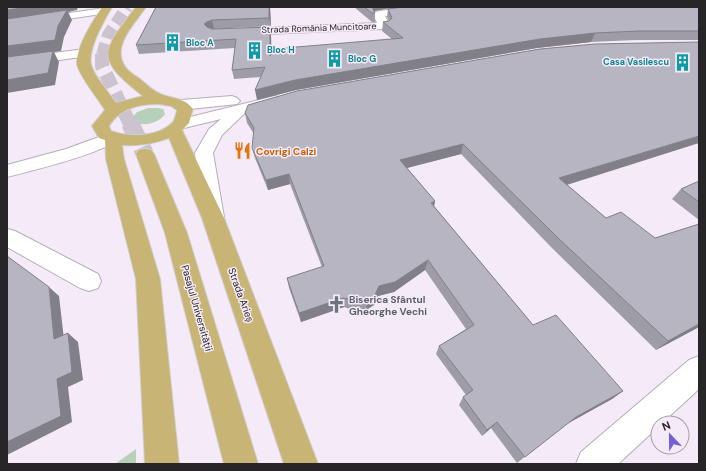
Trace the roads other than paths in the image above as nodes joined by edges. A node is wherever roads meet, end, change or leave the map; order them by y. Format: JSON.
{"nodes":[{"id":1,"x":141,"y":7,"type":"edge"},
{"id":2,"x":429,"y":7,"type":"edge"},
{"id":3,"x":105,"y":9,"type":"edge"},
{"id":4,"x":7,"y":25,"type":"edge"},
{"id":5,"x":229,"y":32,"type":"edge"},
{"id":6,"x":84,"y":53,"type":"junction"},
{"id":7,"x":7,"y":63,"type":"edge"},
{"id":8,"x":159,"y":99,"type":"junction"},
{"id":9,"x":181,"y":105,"type":"junction"},
{"id":10,"x":114,"y":111,"type":"junction"},
{"id":11,"x":240,"y":111,"type":"junction"},
{"id":12,"x":176,"y":127,"type":"junction"},
{"id":13,"x":111,"y":139,"type":"junction"},
{"id":14,"x":145,"y":154,"type":"tunnel mouth"},
{"id":15,"x":7,"y":171,"type":"edge"},
{"id":16,"x":213,"y":218,"type":"junction"},
{"id":17,"x":7,"y":238,"type":"edge"},
{"id":18,"x":89,"y":282,"type":"dead end"},
{"id":19,"x":699,"y":370,"type":"edge"},
{"id":20,"x":162,"y":464,"type":"edge"},
{"id":21,"x":240,"y":464,"type":"edge"},
{"id":22,"x":301,"y":464,"type":"edge"},
{"id":23,"x":593,"y":464,"type":"edge"}],
"edges":[{"from":1,"to":8,"type":"main road"},
{"from":2,"to":5,"type":"street","name":"Strada România Muncitoare"},
{"from":3,"to":4,"type":"street"},
{"from":3,"to":6,"type":"main road"},
{"from":6,"to":7,"type":"street"},
{"from":6,"to":10,"type":"main road"},
{"from":8,"to":9,"type":"main road"},
{"from":8,"to":10,"type":"main road"},
{"from":9,"to":11,"type":"street"},
{"from":9,"to":12,"type":"main road"},
{"from":10,"to":13,"type":"main road"},
{"from":11,"to":12,"type":"street"},
{"from":11,"to":16,"type":"street"},
{"from":12,"to":13,"type":"main road"},
{"from":12,"to":16,"type":"main road","name":"Strada Arieș"},
{"from":13,"to":15,"type":"street"},
{"from":13,"to":20,"type":"main road"},
{"from":14,"to":21,"type":"main road","name":"Pasajul Universității"},
{"from":16,"to":22,"type":"main road","name":"Strada Arieș"},
{"from":17,"to":18,"type":"street"},
{"from":19,"to":23,"type":"street"}]}
